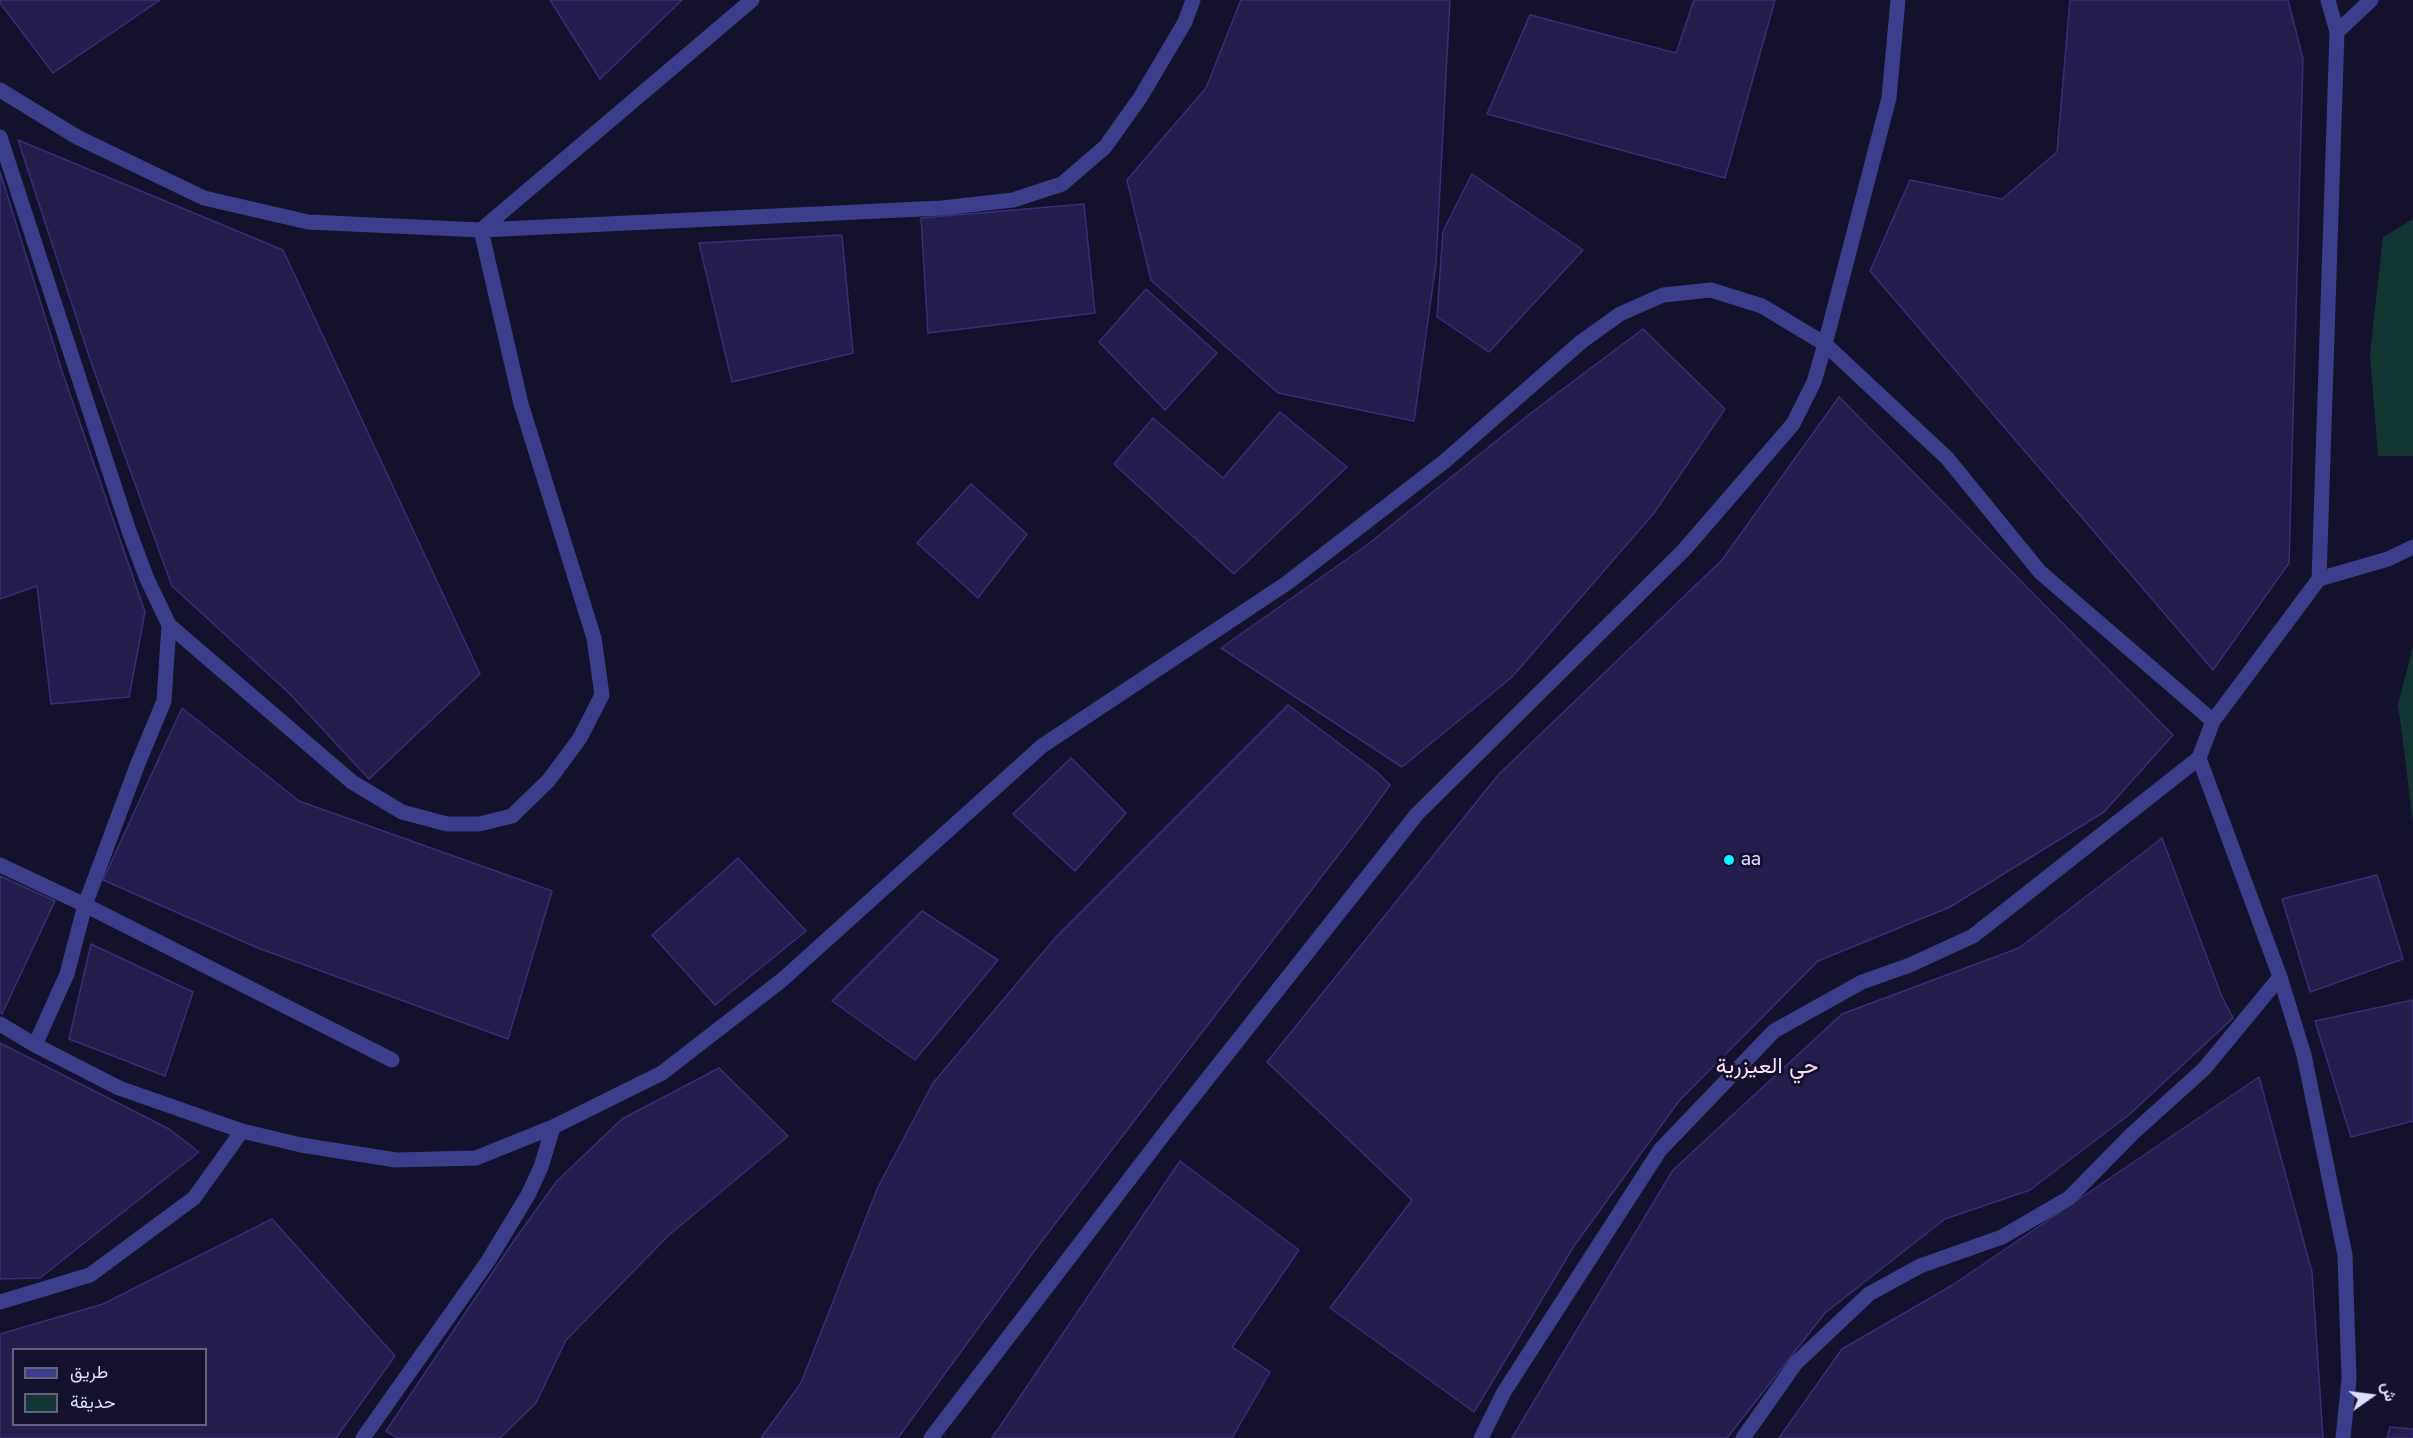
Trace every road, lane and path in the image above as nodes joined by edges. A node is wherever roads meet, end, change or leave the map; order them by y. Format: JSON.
{"nodes":[{"id":1,"x":752,"y":0,"type":"edge"},
{"id":2,"x":1193,"y":0,"type":"edge"},
{"id":3,"x":1898,"y":0,"type":"edge"},
{"id":4,"x":2328,"y":0,"type":"edge"},
{"id":5,"x":2371,"y":0,"type":"edge"},
{"id":6,"x":2337,"y":32,"type":"junction"},
{"id":7,"x":0,"y":90,"type":"edge"},
{"id":8,"x":0,"y":137,"type":"edge"},
{"id":9,"x":481,"y":230,"type":"junction"},
{"id":10,"x":1825,"y":344,"type":"junction"},
{"id":11,"x":2413,"y":547,"type":"edge"},
{"id":12,"x":2319,"y":579,"type":"junction"},
{"id":13,"x":169,"y":625,"type":"junction"},
{"id":14,"x":2213,"y":721,"type":"junction"},
{"id":15,"x":2199,"y":758,"type":"junction"},
{"id":16,"x":0,"y":865,"type":"edge"},
{"id":17,"x":85,"y":905,"type":"junction"},
{"id":18,"x":2280,"y":977,"type":"junction"},
{"id":19,"x":0,"y":1024,"type":"edge"},
{"id":20,"x":35,"y":1045,"type":"junction"},
{"id":21,"x":392,"y":1060,"type":"dead end"},
{"id":22,"x":553,"y":1127,"type":"junction"},
{"id":23,"x":242,"y":1131,"type":"junction"},
{"id":24,"x":0,"y":1302,"type":"edge"},
{"id":25,"x":363,"y":1438,"type":"edge"},
{"id":26,"x":931,"y":1438,"type":"edge"},
{"id":27,"x":1481,"y":1438,"type":"edge"},
{"id":28,"x":1743,"y":1438,"type":"edge"},
{"id":29,"x":2343,"y":1438,"type":"edge"}],
"edges":[{"from":1,"to":9,"type":"street"},
{"from":2,"to":9,"type":"street"},
{"from":3,"to":10,"type":"street"},
{"from":4,"to":6,"type":"street"},
{"from":5,"to":6,"type":"street"},
{"from":6,"to":12,"type":"street"},
{"from":7,"to":9,"type":"street"},
{"from":8,"to":13,"type":"street"},
{"from":9,"to":13,"type":"street"},
{"from":10,"to":14,"type":"street"},
{"from":10,"to":22,"type":"street"},
{"from":10,"to":26,"type":"street"},
{"from":11,"to":12,"type":"street"},
{"from":12,"to":14,"type":"street"},
{"from":13,"to":17,"type":"street"},
{"from":14,"to":15,"type":"street"},
{"from":15,"to":18,"type":"street"},
{"from":15,"to":27,"type":"street"},
{"from":16,"to":17,"type":"street"},
{"from":17,"to":20,"type":"street"},
{"from":17,"to":21,"type":"street"},
{"from":18,"to":28,"type":"street"},
{"from":18,"to":29,"type":"street"},
{"from":19,"to":20,"type":"street"},
{"from":20,"to":23,"type":"street"},
{"from":22,"to":23,"type":"street"},
{"from":22,"to":25,"type":"street"},
{"from":23,"to":24,"type":"street"}]}
